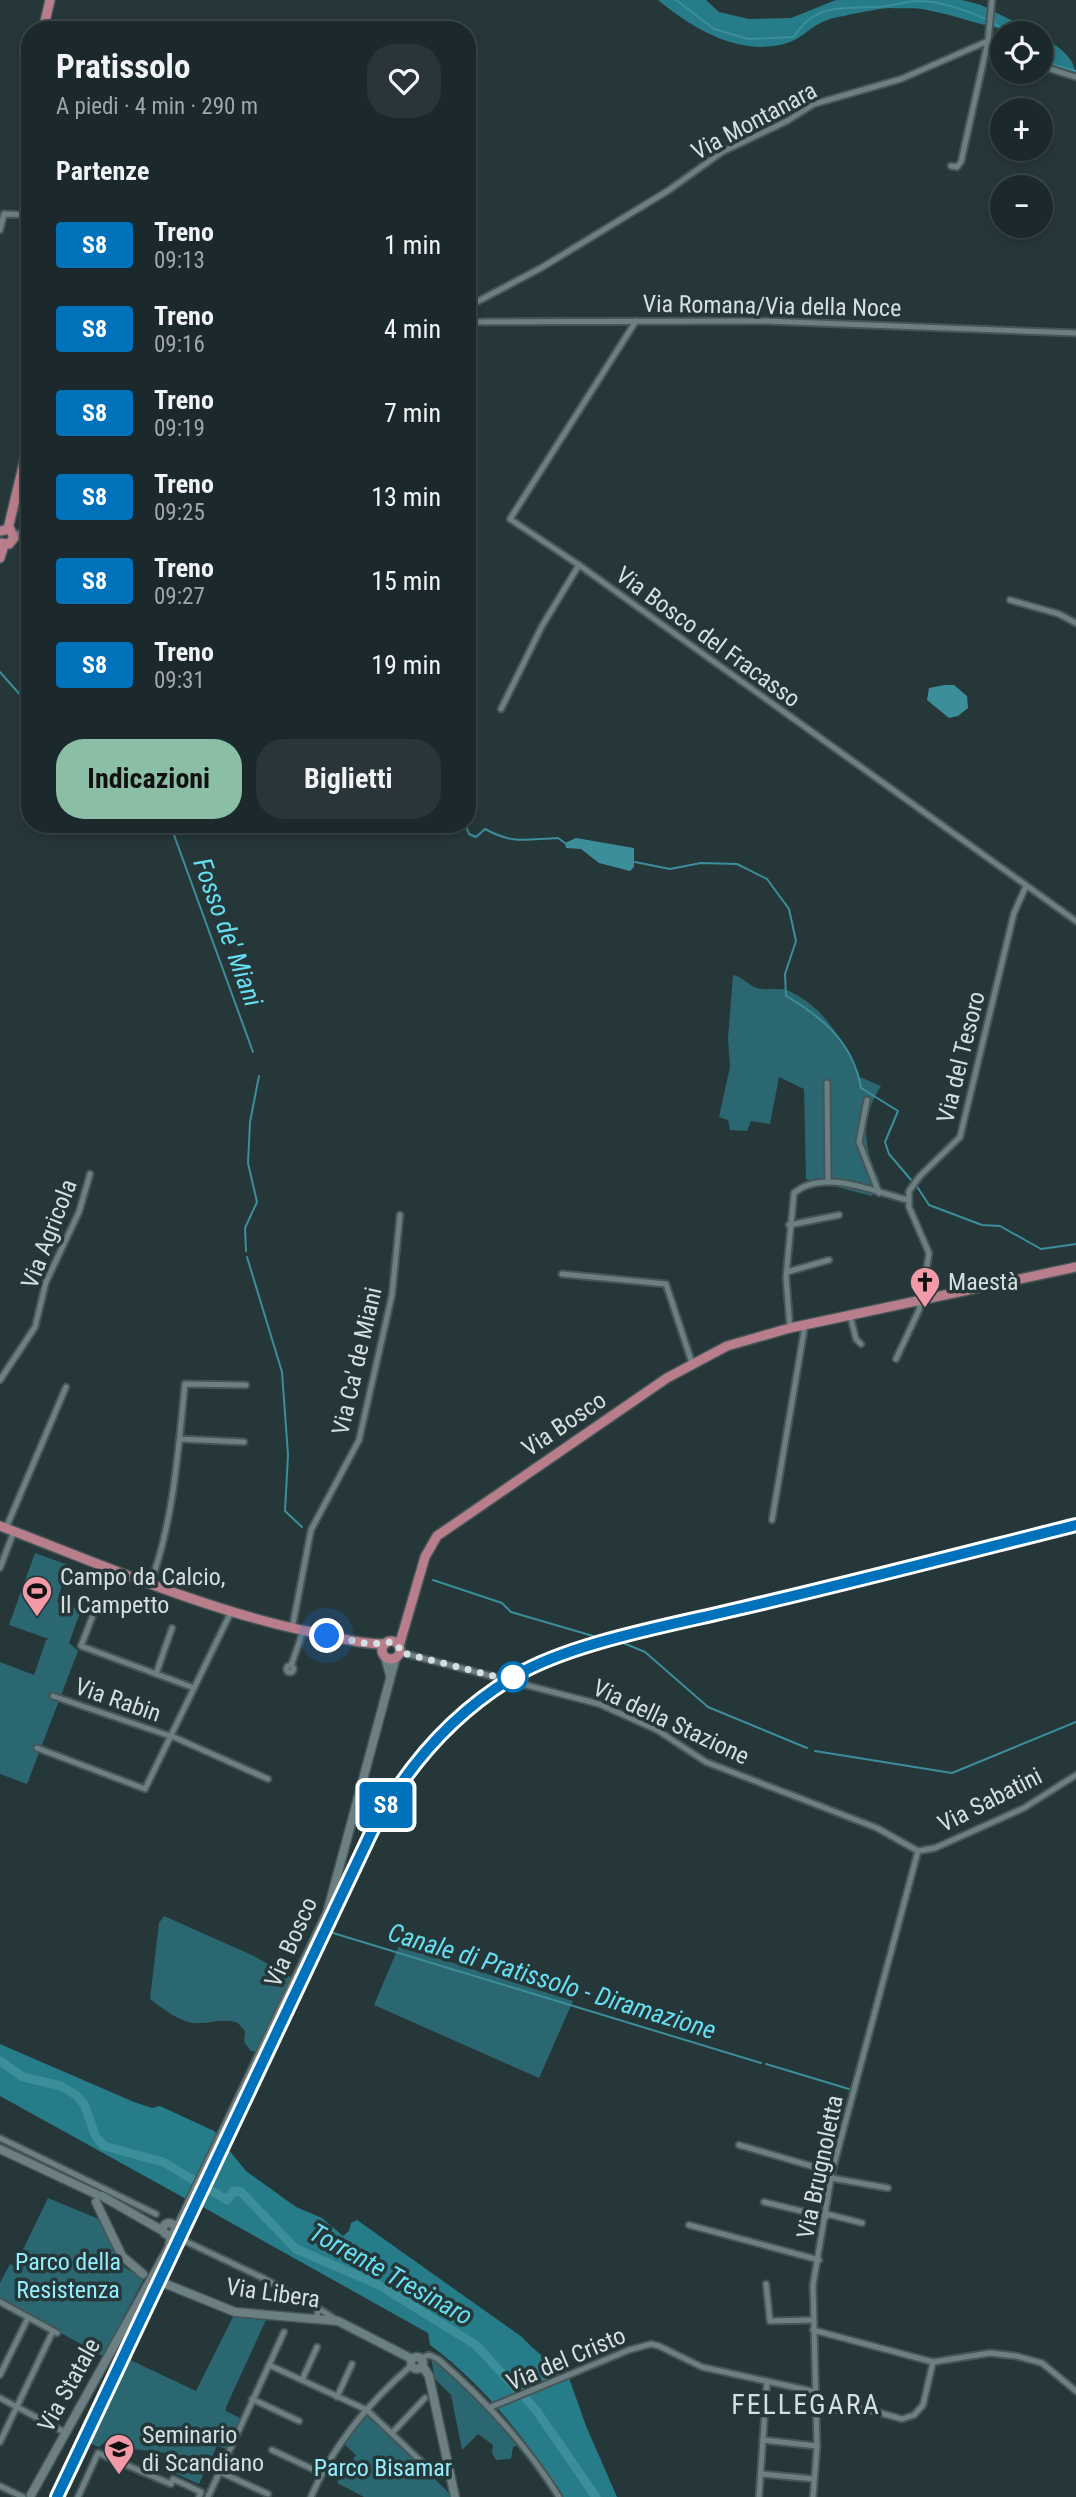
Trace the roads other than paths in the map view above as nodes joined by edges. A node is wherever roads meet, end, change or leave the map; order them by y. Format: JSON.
{"nodes":[{"id":1,"x":50,"y":0,"type":"edge"},
{"id":2,"x":992,"y":0,"type":"edge"},
{"id":3,"x":45,"y":21,"type":"edge"},
{"id":4,"x":988,"y":41,"type":"junction"},
{"id":5,"x":1053,"y":70,"type":"edge"},
{"id":6,"x":1076,"y":77,"type":"edge"},
{"id":7,"x":951,"y":166,"type":"dead end"},
{"id":8,"x":21,"y":215,"type":"edge"},
{"id":9,"x":0,"y":230,"type":"edge"},
{"id":10,"x":476,"y":302,"type":"edge"},
{"id":11,"x":636,"y":321,"type":"junction"},
{"id":12,"x":476,"y":322,"type":"edge"},
{"id":13,"x":1076,"y":333,"type":"edge"},
{"id":14,"x":21,"y":474,"type":"edge"},
{"id":15,"x":7,"y":532,"type":"edge"},
{"id":16,"x":2,"y":544,"type":"edge"},
{"id":17,"x":0,"y":558,"type":"edge"},
{"id":18,"x":579,"y":565,"type":"junction"},
{"id":19,"x":1010,"y":600,"type":"dead end"},
{"id":20,"x":1076,"y":623,"type":"edge"},
{"id":21,"x":501,"y":709,"type":"dead end"},
{"id":22,"x":1026,"y":886,"type":"junction"},
{"id":23,"x":1076,"y":921,"type":"edge"},
{"id":24,"x":827,"y":1083,"type":"dead end"},
{"id":25,"x":867,"y":1100,"type":"dead end"},
{"id":26,"x":90,"y":1174,"type":"dead end"},
{"id":27,"x":828,"y":1181,"type":"junction"},
{"id":28,"x":879,"y":1193,"type":"junction"},
{"id":29,"x":908,"y":1200,"type":"junction"},
{"id":30,"x":400,"y":1214,"type":"dead end"},
{"id":31,"x":839,"y":1215,"type":"dead end"},
{"id":32,"x":789,"y":1224,"type":"junction"},
{"id":33,"x":829,"y":1260,"type":"dead end"},
{"id":34,"x":1076,"y":1267,"type":"edge"},
{"id":35,"x":787,"y":1272,"type":"junction"},
{"id":36,"x":562,"y":1274,"type":"dead end"},
{"id":37,"x":921,"y":1301,"type":"junction"},
{"id":38,"x":850,"y":1315,"type":"junction"},
{"id":39,"x":804,"y":1325,"type":"junction"},
{"id":40,"x":790,"y":1328,"type":"junction"},
{"id":41,"x":862,"y":1343,"type":"dead end"},
{"id":42,"x":896,"y":1359,"type":"dead end"},
{"id":43,"x":692,"y":1363,"type":"junction"},
{"id":44,"x":0,"y":1380,"type":"edge"},
{"id":45,"x":246,"y":1385,"type":"dead end"},
{"id":46,"x":66,"y":1387,"type":"dead end"},
{"id":47,"x":180,"y":1439,"type":"junction"},
{"id":48,"x":244,"y":1442,"type":"dead end"},
{"id":49,"x":772,"y":1520,"type":"dead end"},
{"id":50,"x":6,"y":1528,"type":"edge"},
{"id":51,"x":0,"y":1568,"type":"edge"},
{"id":52,"x":150,"y":1582,"type":"junction"},
{"id":53,"x":98,"y":1602,"type":"dead end"},
{"id":54,"x":231,"y":1612,"type":"junction"},
{"id":55,"x":405,"y":1620,"type":"junction"},
{"id":56,"x":172,"y":1628,"type":"dead end"},
{"id":57,"x":292,"y":1629,"type":"junction"},
{"id":58,"x":303,"y":1631,"type":"junction"},
{"id":59,"x":386,"y":1643,"type":"junction"},
{"id":60,"x":370,"y":1644,"type":"junction"},
{"id":61,"x":398,"y":1652,"type":"junction"},
{"id":62,"x":384,"y":1655,"type":"junction"},
{"id":63,"x":291,"y":1666,"type":"dead end"},
{"id":64,"x":156,"y":1674,"type":"junction"},
{"id":65,"x":391,"y":1678,"type":"junction"},
{"id":66,"x":194,"y":1688,"type":"junction"},
{"id":67,"x":53,"y":1696,"type":"dead end"},
{"id":68,"x":171,"y":1737,"type":"junction"},
{"id":69,"x":37,"y":1748,"type":"dead end"},
{"id":70,"x":1076,"y":1775,"type":"edge"},
{"id":71,"x":268,"y":1779,"type":"dead end"},
{"id":72,"x":918,"y":1851,"type":"junction"},
{"id":73,"x":0,"y":2138,"type":"edge"},
{"id":74,"x":739,"y":2145,"type":"dead end"},
{"id":75,"x":0,"y":2149,"type":"edge"},
{"id":76,"x":832,"y":2175,"type":"junction"},
{"id":77,"x":888,"y":2188,"type":"dead end"},
{"id":78,"x":99,"y":2199,"type":"junction"},
{"id":79,"x":764,"y":2202,"type":"dead end"},
{"id":80,"x":188,"y":2208,"type":"joint"},
{"id":81,"x":826,"y":2216,"type":"junction"},
{"id":82,"x":154,"y":2218,"type":"junction"},
{"id":83,"x":862,"y":2223,"type":"dead end"},
{"id":84,"x":689,"y":2225,"type":"dead end"},
{"id":85,"x":168,"y":2229,"type":"junction"},
{"id":86,"x":185,"y":2241,"type":"dead end"},
{"id":87,"x":819,"y":2260,"type":"junction"},
{"id":88,"x":143,"y":2274,"type":"dead end"},
{"id":89,"x":166,"y":2284,"type":"dead end"},
{"id":90,"x":766,"y":2284,"type":"dead end"},
{"id":91,"x":0,"y":2302,"type":"edge"},
{"id":92,"x":318,"y":2308,"type":"junction"},
{"id":93,"x":28,"y":2318,"type":"junction"},
{"id":94,"x":317,"y":2319,"type":"junction"},
{"id":95,"x":338,"y":2320,"type":"junction"},
{"id":96,"x":813,"y":2320,"type":"junction"},
{"id":97,"x":814,"y":2330,"type":"junction"},
{"id":98,"x":284,"y":2332,"type":"dead end"},
{"id":99,"x":317,"y":2347,"type":"dead end"},
{"id":100,"x":417,"y":2362,"type":"junction"},
{"id":101,"x":933,"y":2362,"type":"junction"},
{"id":102,"x":352,"y":2364,"type":"dead end"},
{"id":103,"x":269,"y":2365,"type":"junction"},
{"id":104,"x":0,"y":2375,"type":"edge"},
{"id":105,"x":302,"y":2380,"type":"junction"},
{"id":106,"x":767,"y":2381,"type":"junction"},
{"id":107,"x":1076,"y":2391,"type":"edge"},
{"id":108,"x":816,"y":2392,"type":"junction"},
{"id":109,"x":337,"y":2397,"type":"junction"},
{"id":110,"x":425,"y":2398,"type":"dead end"},
{"id":111,"x":0,"y":2399,"type":"edge"},
{"id":112,"x":252,"y":2399,"type":"junction"},
{"id":113,"x":17,"y":2407,"type":"junction"},
{"id":114,"x":491,"y":2407,"type":"junction"},
{"id":115,"x":367,"y":2410,"type":"junction"},
{"id":116,"x":817,"y":2410,"type":"junction"},
{"id":117,"x":299,"y":2421,"type":"dead end"},
{"id":118,"x":64,"y":2432,"type":"junction"},
{"id":119,"x":392,"y":2433,"type":"junction"},
{"id":120,"x":763,"y":2440,"type":"junction"},
{"id":121,"x":0,"y":2442,"type":"edge"},
{"id":122,"x":817,"y":2446,"type":"junction"},
{"id":123,"x":272,"y":2450,"type":"dead end"},
{"id":124,"x":426,"y":2466,"type":"dead end"},
{"id":125,"x":220,"y":2472,"type":"junction"},
{"id":126,"x":321,"y":2473,"type":"junction"},
{"id":127,"x":761,"y":2474,"type":"junction"},
{"id":128,"x":814,"y":2479,"type":"junction"},
{"id":129,"x":0,"y":2486,"type":"edge"},
{"id":130,"x":268,"y":2494,"type":"dead end"},
{"id":131,"x":28,"y":2497,"type":"edge"},
{"id":132,"x":78,"y":2497,"type":"edge"},
{"id":133,"x":199,"y":2497,"type":"edge"},
{"id":134,"x":208,"y":2497,"type":"edge"},
{"id":135,"x":311,"y":2497,"type":"edge"},
{"id":136,"x":454,"y":2497,"type":"edge"},
{"id":137,"x":559,"y":2497,"type":"edge"},
{"id":138,"x":759,"y":2497,"type":"edge"},
{"id":139,"x":813,"y":2497,"type":"edge"}],
"edges":[{"from":1,"to":3,"type":"main road"},
{"from":2,"to":4,"type":"street"},
{"from":4,"to":7,"type":"street"},
{"from":4,"to":10,"type":"street","name":"Via Montanara"},
{"from":5,"to":6,"type":"street"},
{"from":8,"to":9,"type":"street"},
{"from":11,"to":12,"type":"street","name":"Via Romana/Via della Noce"},
{"from":11,"to":13,"type":"street","name":"Via Romana/Via della Noce"},
{"from":11,"to":18,"type":"street","name":"Via Bosco del Fracasso"},
{"from":14,"to":15,"type":"main road"},
{"from":15,"to":16,"type":"main road"},
{"from":16,"to":17,"type":"main road"},
{"from":18,"to":21,"type":"street"},
{"from":18,"to":22,"type":"street","name":"Via Bosco del Fracasso"},
{"from":19,"to":20,"type":"street"},
{"from":22,"to":23,"type":"street","name":"Via Bosco del Fracasso"},
{"from":22,"to":29,"type":"street","name":"Via del Tesoro"},
{"from":24,"to":27,"type":"street"},
{"from":25,"to":28,"type":"street"},
{"from":26,"to":44,"type":"street","name":"Via Agricola"},
{"from":27,"to":28,"type":"street"},
{"from":27,"to":32,"type":"street"},
{"from":28,"to":29,"type":"street"},
{"from":29,"to":37,"type":"street"},
{"from":30,"to":57,"type":"street","name":"Via Ca' de Miani"},
{"from":31,"to":32,"type":"street"},
{"from":32,"to":35,"type":"street"},
{"from":33,"to":35,"type":"street"},
{"from":34,"to":37,"type":"main road","name":"Via Bosco"},
{"from":35,"to":40,"type":"street"},
{"from":36,"to":43,"type":"street"},
{"from":37,"to":38,"type":"main road","name":"Via Bosco"},
{"from":37,"to":42,"type":"street"},
{"from":38,"to":39,"type":"main road","name":"Via Bosco"},
{"from":38,"to":41,"type":"street"},
{"from":39,"to":40,"type":"main road","name":"Via Bosco"},
{"from":39,"to":49,"type":"street"},
{"from":40,"to":43,"type":"main road","name":"Via Bosco"},
{"from":43,"to":55,"type":"main road","name":"Via Bosco"},
{"from":45,"to":47,"type":"street"},
{"from":46,"to":50,"type":"street"},
{"from":47,"to":48,"type":"street"},
{"from":47,"to":52,"type":"street"},
{"from":50,"to":51,"type":"street"},
{"from":50,"to":52,"type":"main road"},
{"from":52,"to":54,"type":"main road"},
{"from":53,"to":64,"type":"street"},
{"from":54,"to":57,"type":"main road"},
{"from":54,"to":66,"type":"street"},
{"from":55,"to":59,"type":"main road","name":"Via Bosco"},
{"from":55,"to":61,"type":"main road","name":"Via Bosco"},
{"from":56,"to":64,"type":"street"},
{"from":57,"to":58,"type":"main road"},
{"from":58,"to":60,"type":"main road"},
{"from":58,"to":63,"type":"street"},
{"from":59,"to":60,"type":"main road"},
{"from":59,"to":61,"type":"main road"},
{"from":59,"to":62,"type":"main road","name":"Via Bosco"},
{"from":60,"to":62,"type":"main road"},
{"from":61,"to":62,"type":"main road"},
{"from":61,"to":65,"type":"main road","name":"Via Bosco"},
{"from":61,"to":72,"type":"street","name":"Via della Stazione"},
{"from":62,"to":65,"type":"main road","name":"Via Bosco"},
{"from":64,"to":66,"type":"street"},
{"from":65,"to":80,"type":"main road","name":"Via Bosco"},
{"from":66,"to":68,"type":"street"},
{"from":67,"to":68,"type":"street","name":"Via Rabin"},
{"from":68,"to":69,"type":"street"},
{"from":68,"to":71,"type":"street","name":"Via Rabin"},
{"from":70,"to":72,"type":"street","name":"Via Sabatini"},
{"from":72,"to":76,"type":"street","name":"Via Brugnoletta"},
{"from":73,"to":82,"type":"street"},
{"from":74,"to":76,"type":"street"},
{"from":75,"to":78,"type":"main road"},
{"from":76,"to":77,"type":"street"},
{"from":76,"to":81,"type":"street","name":"Via Brugnoletta"},
{"from":78,"to":82,"type":"main road"},
{"from":78,"to":88,"type":"main road"},
{"from":79,"to":81,"type":"street"},
{"from":80,"to":85,"type":"main road","name":"Via Statale"},
{"from":81,"to":83,"type":"street"},
{"from":81,"to":87,"type":"street","name":"Via Brugnoletta"},
{"from":82,"to":85,"type":"main road"},
{"from":84,"to":87,"type":"street"},
{"from":85,"to":118,"type":"main road","name":"Via Statale"},
{"from":86,"to":92,"type":"street"},
{"from":87,"to":96,"type":"street","name":"Via Brugnoletta"},
{"from":89,"to":94,"type":"main road","name":"Via Libera"},
{"from":90,"to":96,"type":"street"},
{"from":91,"to":93,"type":"street"},
{"from":92,"to":94,"type":"street"},
{"from":92,"to":95,"type":"street"},
{"from":93,"to":104,"type":"street"},
{"from":93,"to":113,"type":"street"},
{"from":94,"to":95,"type":"main road","name":"Via Libera"},
{"from":95,"to":100,"type":"main road"},
{"from":96,"to":97,"type":"street","name":"Via Brugnoletta"},
{"from":97,"to":101,"type":"street"},
{"from":97,"to":108,"type":"street","name":"Via Brugnoletta"},
{"from":98,"to":103,"type":"street"},
{"from":99,"to":105,"type":"street"},
{"from":100,"to":114,"type":"street"},
{"from":100,"to":115,"type":"street"},
{"from":100,"to":136,"type":"main road"},
{"from":101,"to":107,"type":"street"},
{"from":101,"to":116,"type":"street"},
{"from":102,"to":109,"type":"street"},
{"from":103,"to":105,"type":"street"},
{"from":103,"to":112,"type":"street"},
{"from":105,"to":109,"type":"street"},
{"from":106,"to":108,"type":"street","name":"Via del Cristo"},
{"from":106,"to":114,"type":"street","name":"Via del Cristo"},
{"from":106,"to":120,"type":"street"},
{"from":108,"to":116,"type":"street","name":"Via Brugnoletta"},
{"from":109,"to":115,"type":"street"},
{"from":110,"to":119,"type":"street"},
{"from":111,"to":113,"type":"street"},
{"from":112,"to":117,"type":"street"},
{"from":112,"to":125,"type":"street"},
{"from":113,"to":118,"type":"street"},
{"from":113,"to":121,"type":"street"},
{"from":114,"to":137,"type":"street"},
{"from":115,"to":119,"type":"street"},
{"from":115,"to":126,"type":"street"},
{"from":116,"to":122,"type":"street","name":"Via Brugnoletta"},
{"from":118,"to":131,"type":"main road","name":"Via Statale"},
{"from":119,"to":124,"type":"street"},
{"from":120,"to":122,"type":"street"},
{"from":120,"to":127,"type":"street"},
{"from":122,"to":128,"type":"street","name":"Via Brugnoletta"},
{"from":123,"to":126,"type":"street"},
{"from":125,"to":130,"type":"street"},
{"from":125,"to":134,"type":"street"},
{"from":126,"to":135,"type":"street"},
{"from":127,"to":128,"type":"street"},
{"from":127,"to":138,"type":"street"},
{"from":128,"to":139,"type":"street","name":"Via Brugnoletta"},
{"from":129,"to":131,"type":"street"},
{"from":132,"to":133,"type":"street"}]}
